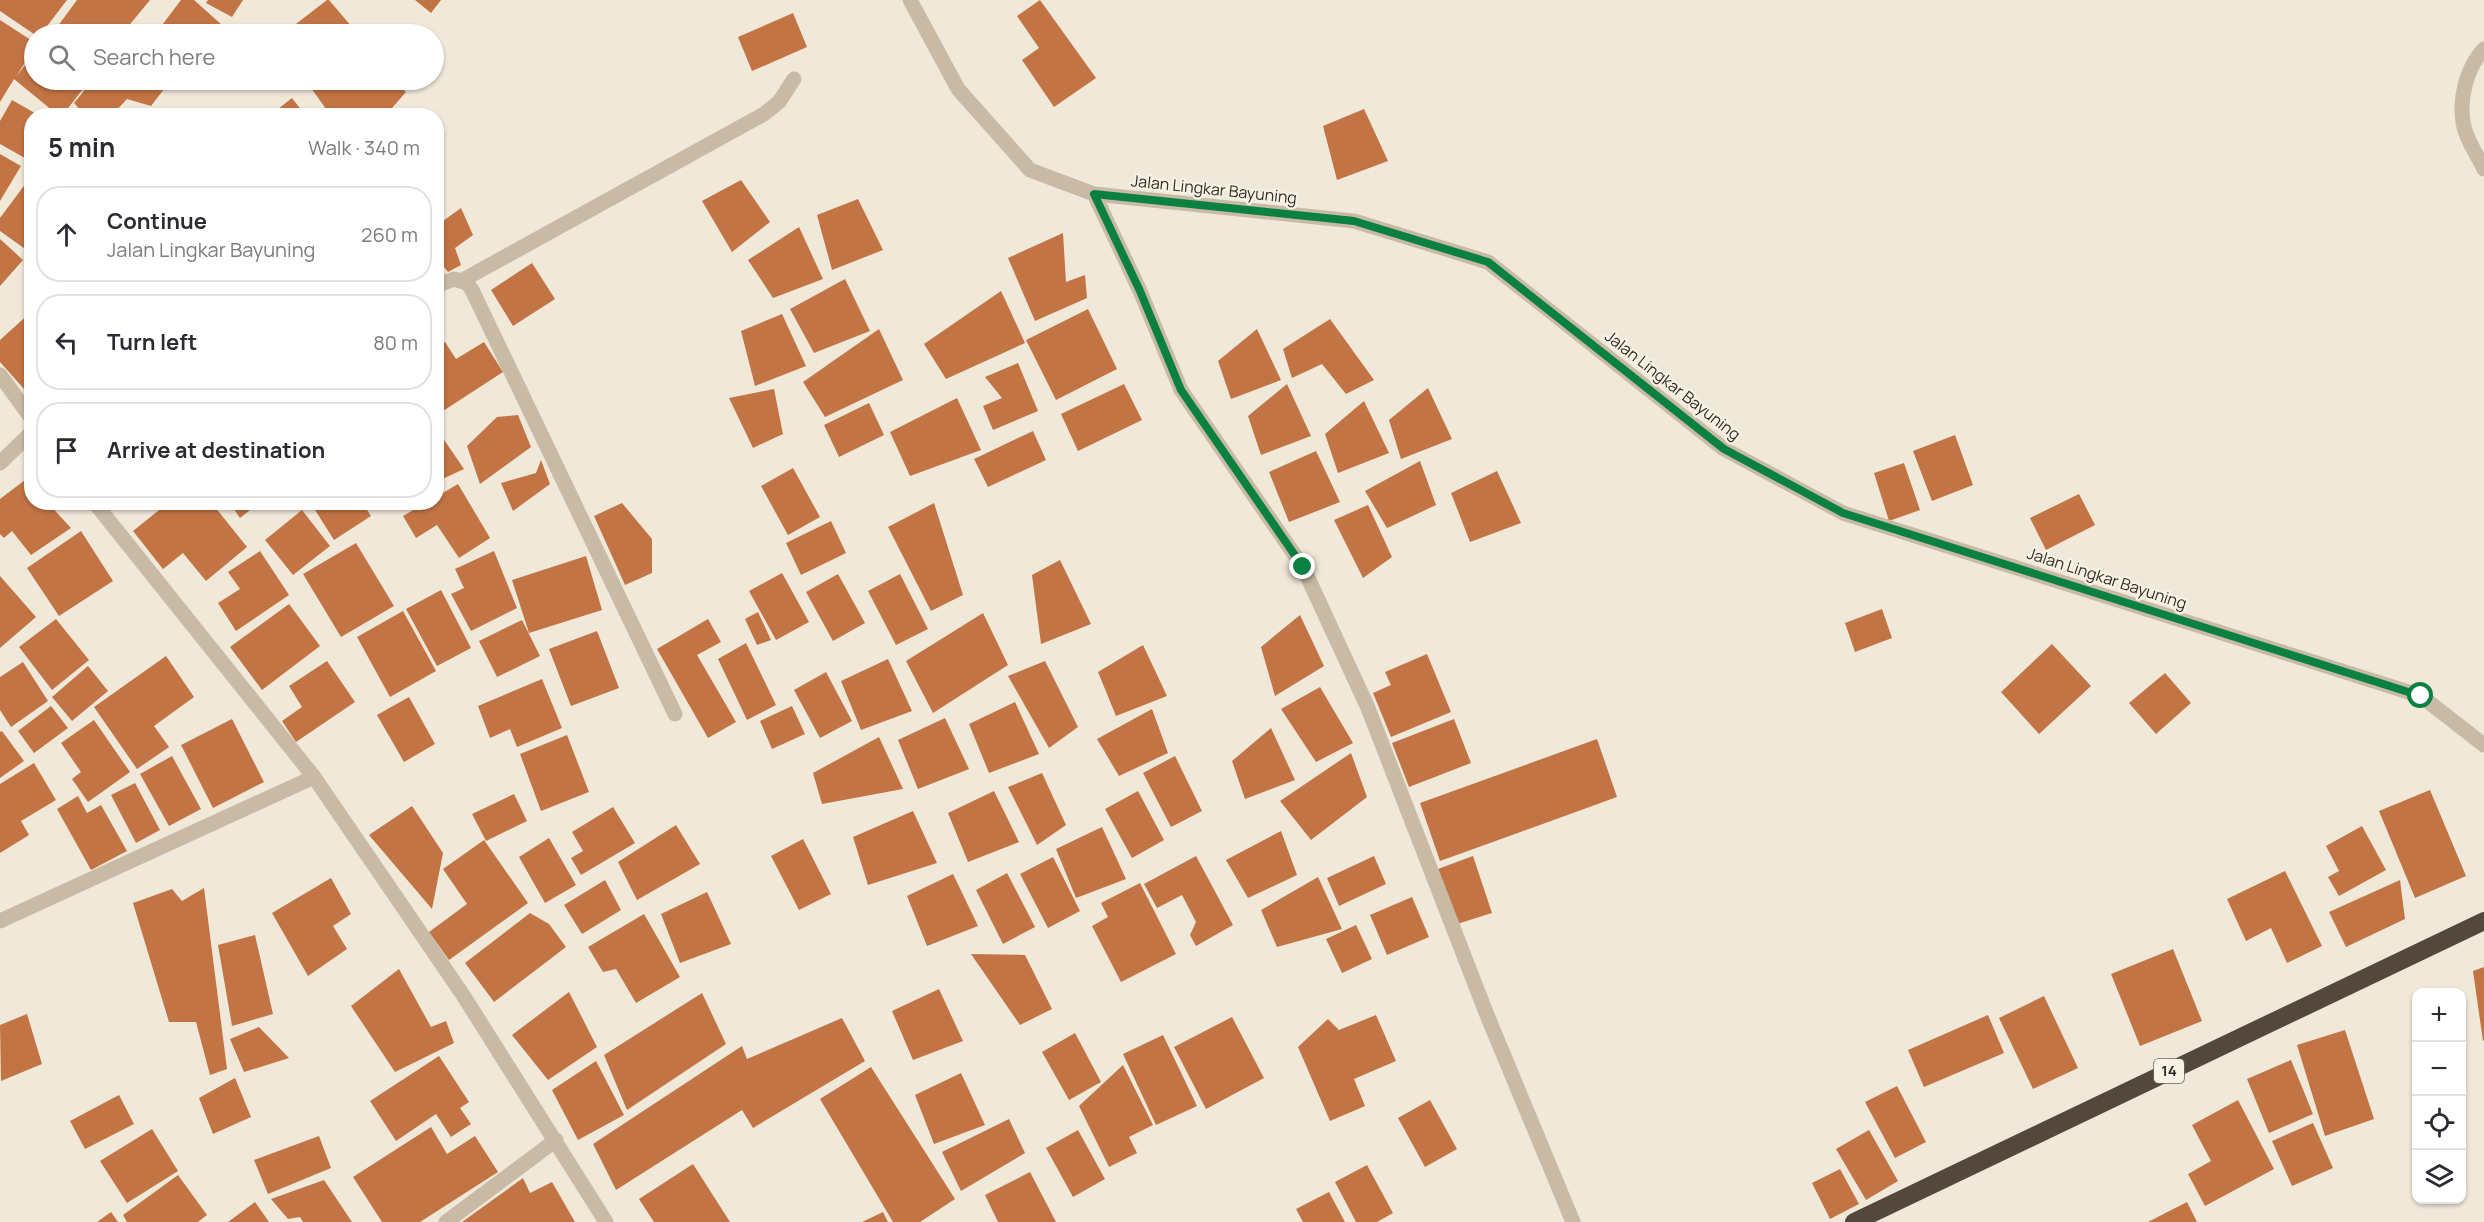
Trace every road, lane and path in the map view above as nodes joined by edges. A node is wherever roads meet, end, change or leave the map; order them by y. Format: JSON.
{"nodes":[{"id":1,"x":910,"y":0,"type":"edge"},
{"id":2,"x":2484,"y":48,"type":"edge"},
{"id":3,"x":794,"y":80,"type":"dead end"},
{"id":4,"x":2484,"y":169,"type":"edge"},
{"id":5,"x":1094,"y":194,"type":"junction"},
{"id":6,"x":461,"y":281,"type":"junction"},
{"id":7,"x":444,"y":282,"type":"edge"},
{"id":8,"x":0,"y":375,"type":"edge"},
{"id":9,"x":24,"y":408,"type":"edge"},
{"id":10,"x":24,"y":440,"type":"edge"},
{"id":11,"x":0,"y":463,"type":"edge"},
{"id":12,"x":103,"y":510,"type":"edge"},
{"id":13,"x":675,"y":714,"type":"dead end"},
{"id":14,"x":2484,"y":745,"type":"edge"},
{"id":15,"x":314,"y":777,"type":"junction"},
{"id":16,"x":0,"y":921,"type":"edge"},
{"id":17,"x":2484,"y":921,"type":"edge"},
{"id":18,"x":556,"y":1140,"type":"junction"},
{"id":19,"x":446,"y":1222,"type":"edge"},
{"id":20,"x":606,"y":1222,"type":"edge"},
{"id":21,"x":1573,"y":1222,"type":"edge"},
{"id":22,"x":1854,"y":1222,"type":"edge"}],
"edges":[{"from":1,"to":5,"type":"street","name":"Jalan Lingkar Bayuning"},
{"from":2,"to":4,"type":"street"},
{"from":3,"to":6,"type":"street"},
{"from":5,"to":14,"type":"street","name":"Jalan Lingkar Bayuning"},
{"from":5,"to":21,"type":"street"},
{"from":6,"to":7,"type":"street"},
{"from":6,"to":13,"type":"street"},
{"from":8,"to":9,"type":"street"},
{"from":10,"to":11,"type":"street"},
{"from":12,"to":15,"type":"street"},
{"from":15,"to":16,"type":"street"},
{"from":15,"to":18,"type":"street"},
{"from":17,"to":22,"type":"highway","number":"14"},
{"from":18,"to":19,"type":"street"},
{"from":18,"to":20,"type":"street"}]}
